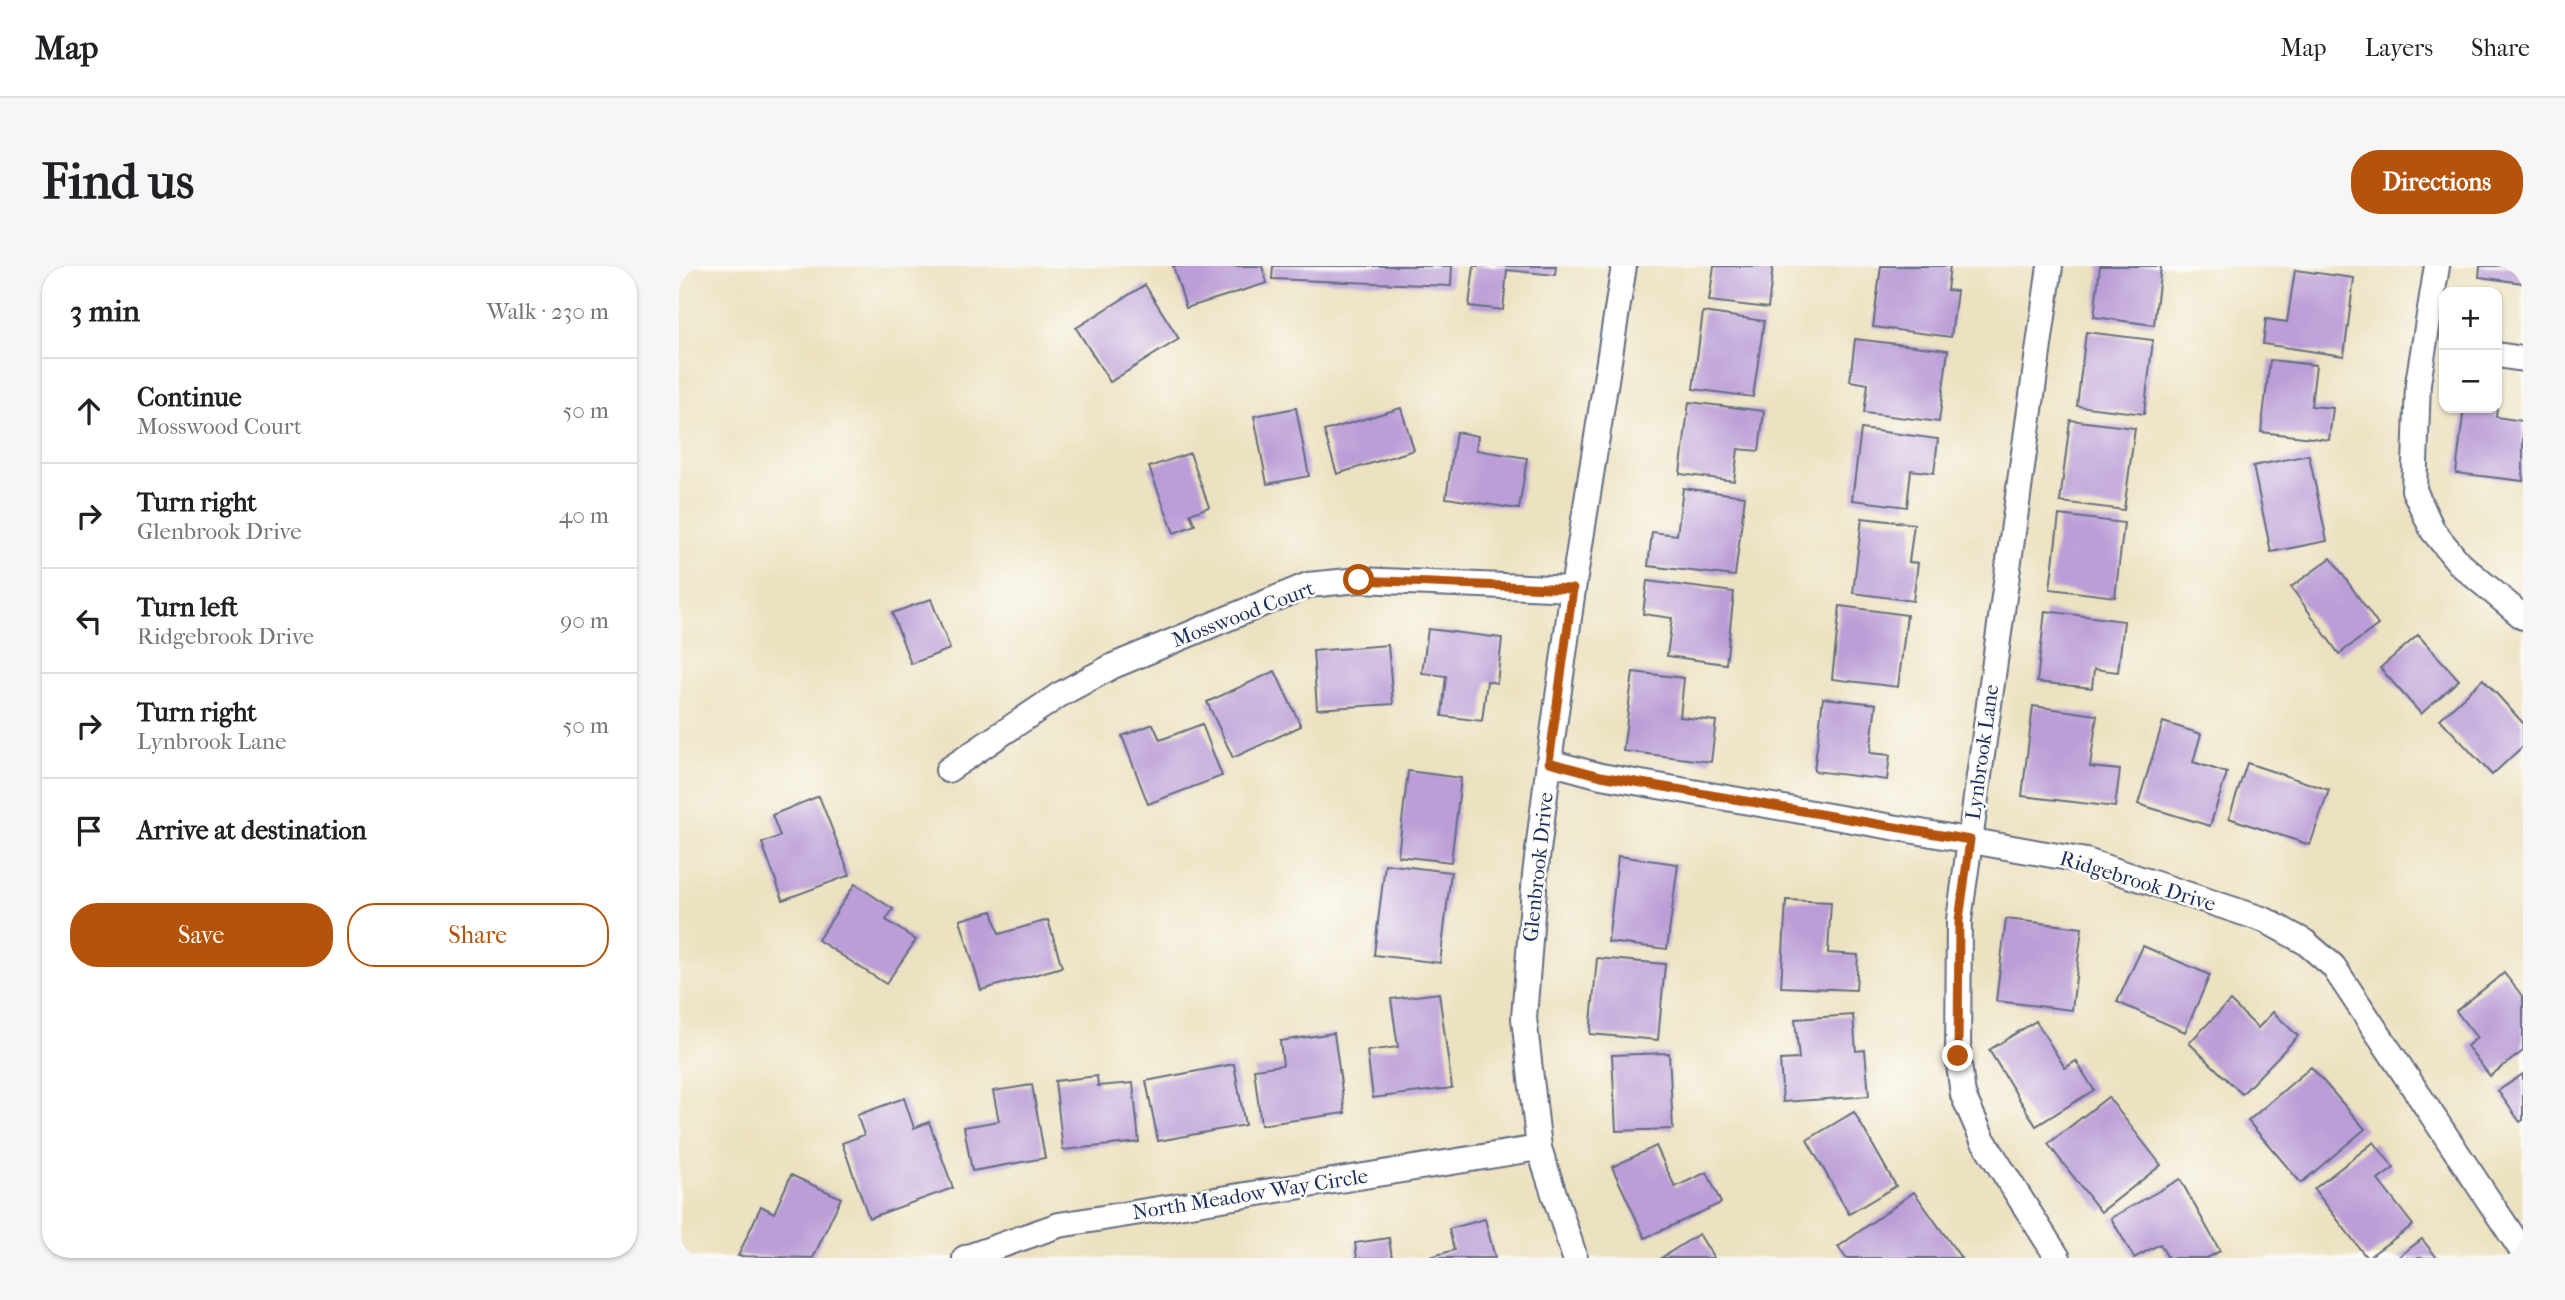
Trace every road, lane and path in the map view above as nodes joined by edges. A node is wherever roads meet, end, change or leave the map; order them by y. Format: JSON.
{"nodes":[{"id":1,"x":1624,"y":266,"type":"edge"},
{"id":2,"x":2050,"y":266,"type":"edge"},
{"id":3,"x":2437,"y":266,"type":"edge"},
{"id":4,"x":2434,"y":347,"type":"edge"},
{"id":5,"x":2502,"y":356,"type":"edge"},
{"id":6,"x":2523,"y":359,"type":"edge"},
{"id":7,"x":1573,"y":589,"type":"junction"},
{"id":8,"x":2523,"y":617,"type":"edge"},
{"id":9,"x":1549,"y":762,"type":"junction"},
{"id":10,"x":948,"y":769,"type":"dead end"},
{"id":11,"x":1970,"y":840,"type":"junction"},
{"id":12,"x":1539,"y":1148,"type":"junction"},
{"id":13,"x":2523,"y":1252,"type":"edge"},
{"id":14,"x":965,"y":1258,"type":"edge"},
{"id":15,"x":1574,"y":1258,"type":"edge"},
{"id":16,"x":2058,"y":1258,"type":"edge"}],
"edges":[{"from":1,"to":7,"type":"street","name":"Glenbrook Drive"},
{"from":2,"to":11,"type":"street","name":"Lynbrook Lane"},
{"from":3,"to":4,"type":"street"},
{"from":4,"to":8,"type":"street"},
{"from":5,"to":6,"type":"street"},
{"from":7,"to":9,"type":"street","name":"Glenbrook Drive"},
{"from":7,"to":10,"type":"street","name":"Mosswood Court"},
{"from":9,"to":11,"type":"street","name":"Ridgebrook Drive"},
{"from":9,"to":12,"type":"street","name":"Glenbrook Drive"},
{"from":11,"to":13,"type":"street","name":"Ridgebrook Drive"},
{"from":11,"to":16,"type":"street","name":"Lynbrook Lane"},
{"from":12,"to":14,"type":"street","name":"North Meadow Way Circle"},
{"from":12,"to":15,"type":"street","name":"Glenbrook Drive"}]}
